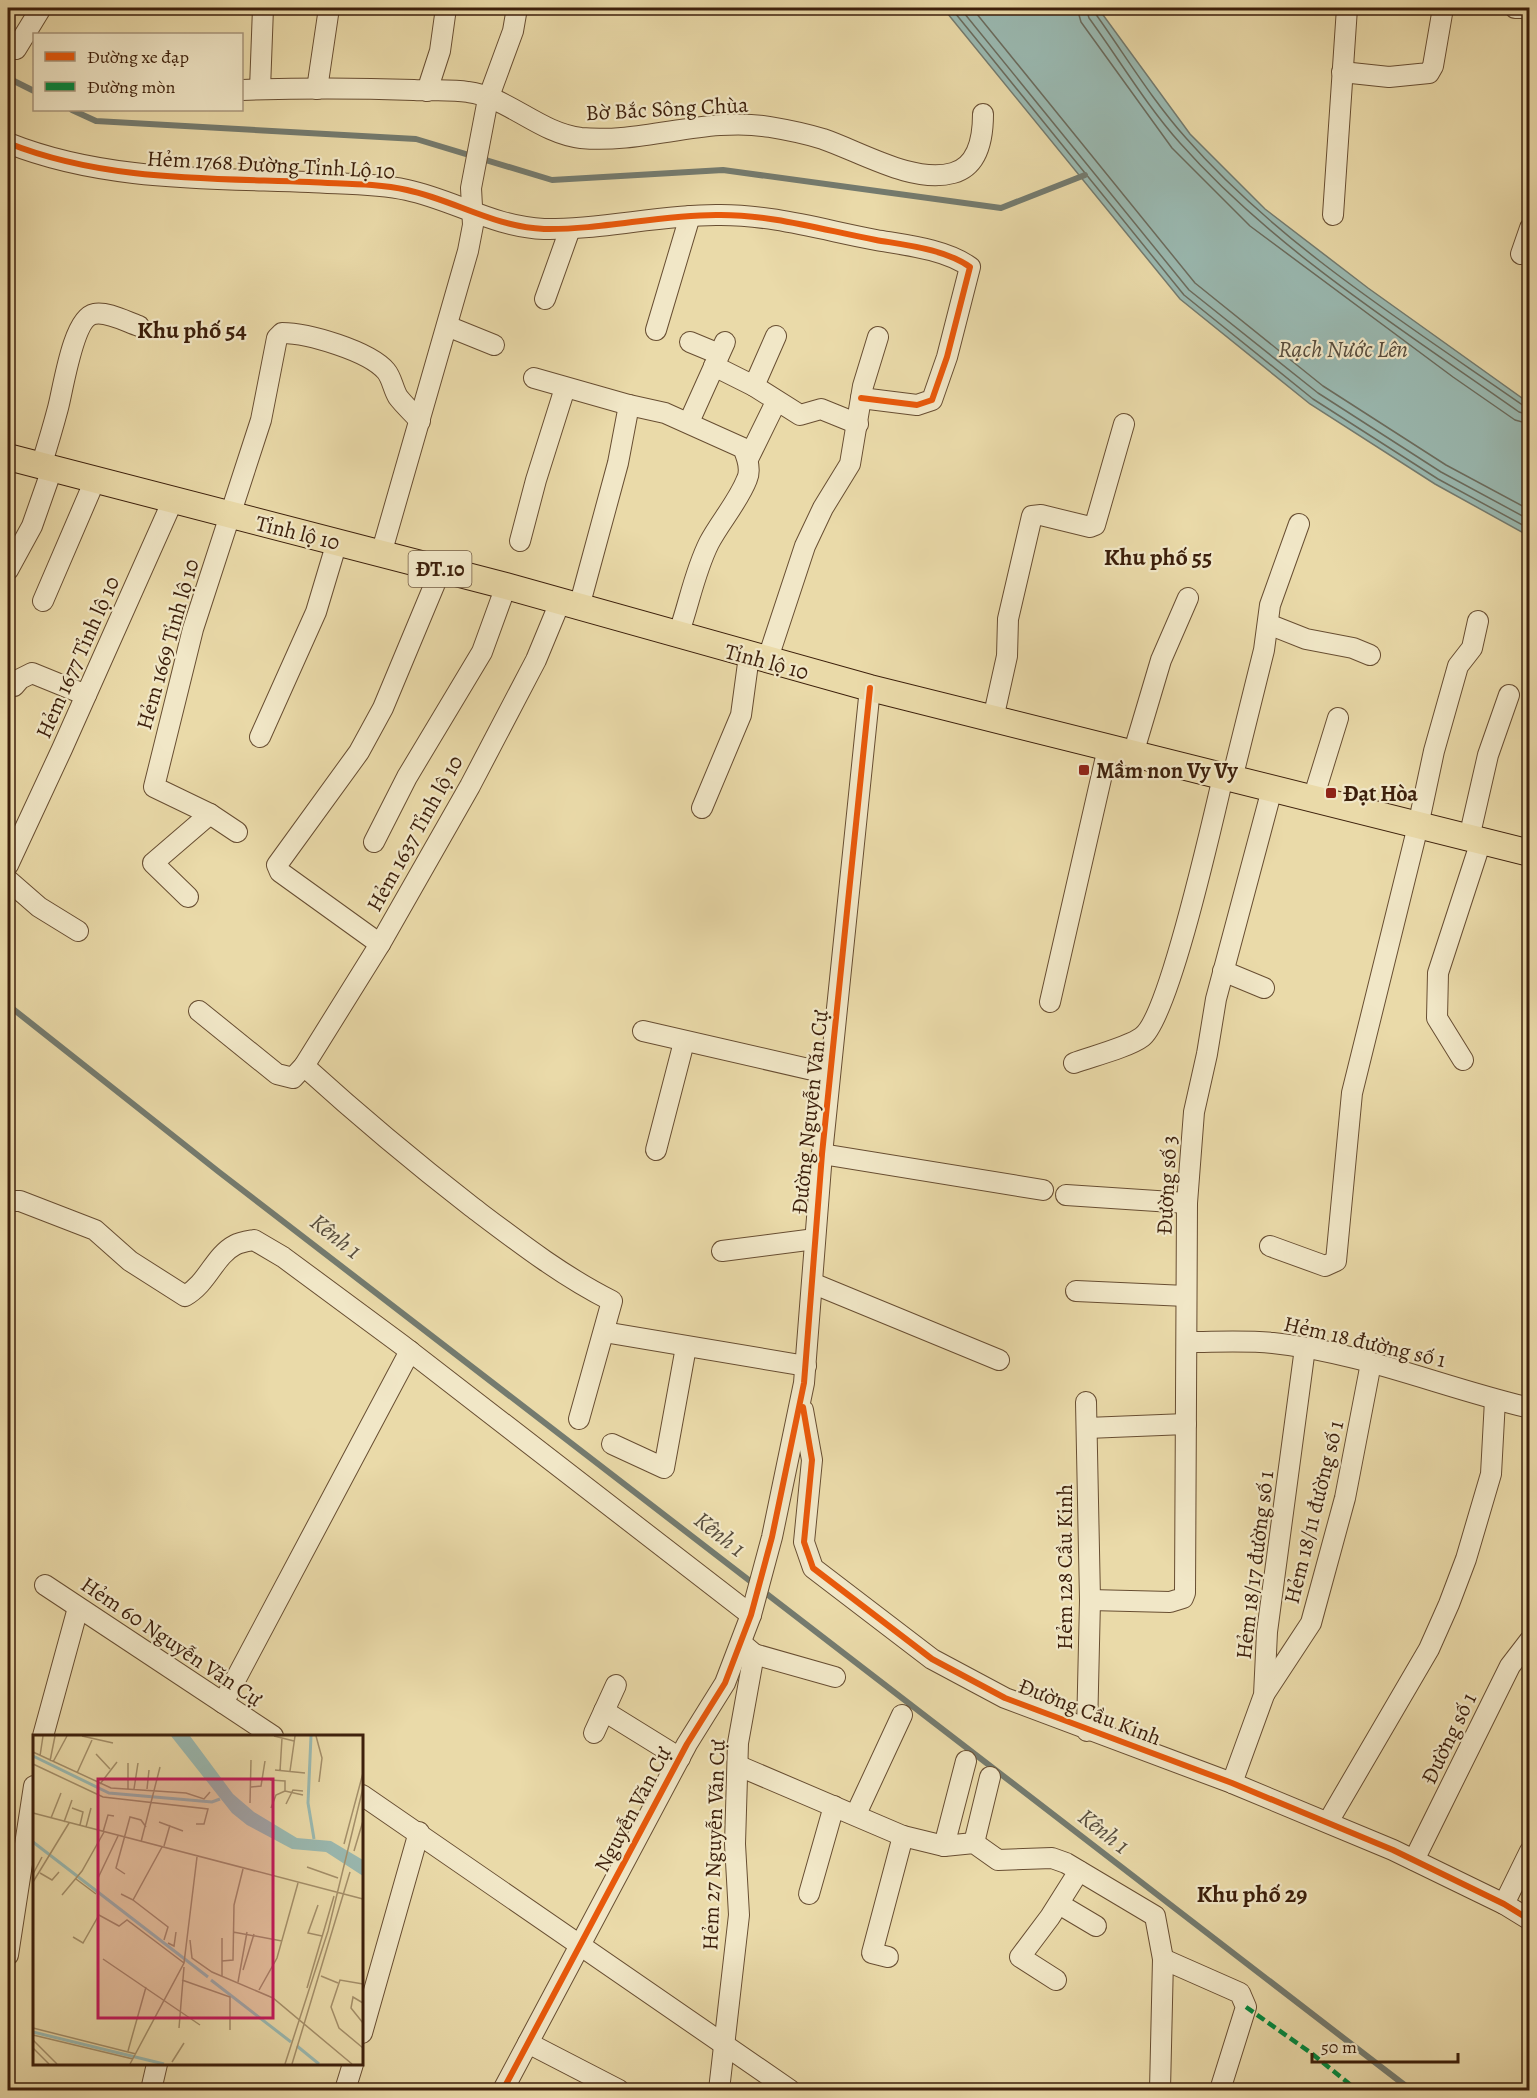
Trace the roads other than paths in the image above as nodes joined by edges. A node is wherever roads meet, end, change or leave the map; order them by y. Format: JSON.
{"nodes":[{"id":1,"x":41,"y":8,"type":"edge"},
{"id":2,"x":262,"y":8,"type":"edge"},
{"id":3,"x":329,"y":8,"type":"edge"},
{"id":4,"x":446,"y":8,"type":"edge"},
{"id":5,"x":517,"y":8,"type":"edge"},
{"id":6,"x":1347,"y":8,"type":"edge"},
{"id":7,"x":1443,"y":8,"type":"edge"},
{"id":8,"x":1515,"y":8,"type":"edge"},
{"id":9,"x":1530,"y":8,"type":"edge"},
{"id":10,"x":19,"y":49,"type":"edge"},
{"id":11,"x":1342,"y":72,"type":"junction"},
{"id":12,"x":251,"y":89,"type":"edge"},
{"id":13,"x":317,"y":89,"type":"junction"},
{"id":14,"x":427,"y":91,"type":"junction"},
{"id":15,"x":488,"y":99,"type":"junction"},
{"id":16,"x":983,"y":114,"type":"dead end"},
{"id":17,"x":8,"y":143,"type":"edge"},
{"id":18,"x":472,"y":212,"type":"junction"},
{"id":19,"x":1333,"y":215,"type":"dead end"},
{"id":20,"x":690,"y":216,"type":"junction"},
{"id":21,"x":1530,"y":228,"type":"edge"},
{"id":22,"x":570,"y":229,"type":"junction"},
{"id":23,"x":1521,"y":254,"type":"dead end"},
{"id":24,"x":544,"y":299,"type":"dead end"},
{"id":25,"x":139,"y":326,"type":"dead end"},
{"id":26,"x":447,"y":326,"type":"junction"},
{"id":27,"x":656,"y":330,"type":"dead end"},
{"id":28,"x":776,"y":336,"type":"dead end"},
{"id":29,"x":878,"y":337,"type":"dead end"},
{"id":30,"x":690,"y":342,"type":"dead end"},
{"id":31,"x":494,"y":345,"type":"dead end"},
{"id":32,"x":719,"y":354,"type":"junction"},
{"id":33,"x":534,"y":378,"type":"dead end"},
{"id":34,"x":754,"y":386,"type":"junction"},
{"id":35,"x":566,"y":388,"type":"junction"},
{"id":36,"x":861,"y":398,"type":"junction"},
{"id":37,"x":776,"y":402,"type":"junction"},
{"id":38,"x":629,"y":405,"type":"junction"},
{"id":39,"x":420,"y":421,"type":"junction"},
{"id":40,"x":689,"y":422,"type":"junction"},
{"id":41,"x":858,"y":424,"type":"junction"},
{"id":42,"x":1124,"y":424,"type":"dead end"},
{"id":43,"x":8,"y":457,"type":"edge"},
{"id":44,"x":748,"y":459,"type":"junction"},
{"id":45,"x":46,"y":467,"type":"junction"},
{"id":46,"x":95,"y":480,"type":"junction"},
{"id":47,"x":173,"y":500,"type":"junction"},
{"id":48,"x":230,"y":515,"type":"junction"},
{"id":49,"x":1299,"y":524,"type":"dead end"},
{"id":50,"x":520,"y":541,"type":"dead end"},
{"id":51,"x":337,"y":542,"type":"junction"},
{"id":52,"x":381,"y":554,"type":"junction"},
{"id":53,"x":441,"y":569,"type":"junction"},
{"id":54,"x":8,"y":570,"type":"edge"},
{"id":55,"x":506,"y":586,"type":"junction"},
{"id":56,"x":1188,"y":598,"type":"dead end"},
{"id":57,"x":43,"y":601,"type":"dead end"},
{"id":58,"x":570,"y":604,"type":"junction"},
{"id":59,"x":1478,"y":621,"type":"dead end"},
{"id":60,"x":1268,"y":624,"type":"junction"},
{"id":61,"x":678,"y":635,"type":"junction"},
{"id":62,"x":1370,"y":655,"type":"dead end"},
{"id":63,"x":758,"y":658,"type":"junction"},
{"id":64,"x":14,"y":686,"type":"dead end"},
{"id":65,"x":870,"y":688,"type":"junction"},
{"id":66,"x":86,"y":695,"type":"junction"},
{"id":67,"x":1509,"y":695,"type":"dead end"},
{"id":68,"x":1338,"y":718,"type":"dead end"},
{"id":69,"x":993,"y":719,"type":"junction"},
{"id":70,"x":260,"y":737,"type":"dead end"},
{"id":71,"x":1108,"y":748,"type":"junction"},
{"id":72,"x":1133,"y":754,"type":"junction"},
{"id":73,"x":1228,"y":778,"type":"junction"},
{"id":74,"x":1272,"y":789,"type":"junction"},
{"id":75,"x":1313,"y":799,"type":"junction"},
{"id":76,"x":702,"y":808,"type":"dead end"},
{"id":77,"x":210,"y":814,"type":"junction"},
{"id":78,"x":1418,"y":826,"type":"junction"},
{"id":79,"x":237,"y":832,"type":"dead end"},
{"id":80,"x":1475,"y":840,"type":"junction"},
{"id":81,"x":375,"y":842,"type":"dead end"},
{"id":82,"x":1530,"y":854,"type":"edge"},
{"id":83,"x":8,"y":865,"type":"edge"},
{"id":84,"x":8,"y":880,"type":"edge"},
{"id":85,"x":188,"y":897,"type":"dead end"},
{"id":86,"x":78,"y":931,"type":"dead end"},
{"id":87,"x":380,"y":944,"type":"junction"},
{"id":88,"x":1223,"y":971,"type":"junction"},
{"id":89,"x":1264,"y":988,"type":"dead end"},
{"id":90,"x":1050,"y":1002,"type":"dead end"},
{"id":91,"x":199,"y":1011,"type":"dead end"},
{"id":92,"x":643,"y":1031,"type":"dead end"},
{"id":93,"x":684,"y":1042,"type":"junction"},
{"id":94,"x":1463,"y":1060,"type":"dead end"},
{"id":95,"x":1074,"y":1063,"type":"dead end"},
{"id":96,"x":298,"y":1072,"type":"junction"},
{"id":97,"x":830,"y":1074,"type":"junction"},
{"id":98,"x":656,"y":1150,"type":"dead end"},
{"id":99,"x":822,"y":1154,"type":"junction"},
{"id":100,"x":1042,"y":1190,"type":"dead end"},
{"id":101,"x":1066,"y":1195,"type":"dead end"},
{"id":102,"x":8,"y":1201,"type":"edge"},
{"id":103,"x":1187,"y":1203,"type":"junction"},
{"id":104,"x":815,"y":1239,"type":"junction"},
{"id":105,"x":1270,"y":1246,"type":"dead end"},
{"id":106,"x":722,"y":1251,"type":"dead end"},
{"id":107,"x":812,"y":1283,"type":"junction"},
{"id":108,"x":1076,"y":1291,"type":"dead end"},
{"id":109,"x":1186,"y":1296,"type":"junction"},
{"id":110,"x":604,"y":1332,"type":"junction"},
{"id":111,"x":1186,"y":1342,"type":"junction"},
{"id":112,"x":686,"y":1347,"type":"junction"},
{"id":113,"x":1305,"y":1348,"type":"junction"},
{"id":114,"x":410,"y":1351,"type":"junction"},
{"id":115,"x":999,"y":1360,"type":"dead end"},
{"id":116,"x":1371,"y":1363,"type":"junction"},
{"id":117,"x":806,"y":1366,"type":"junction"},
{"id":118,"x":1495,"y":1400,"type":"junction"},
{"id":119,"x":802,"y":1401,"type":"junction"},
{"id":120,"x":1086,"y":1402,"type":"dead end"},
{"id":121,"x":1530,"y":1408,"type":"edge"},
{"id":122,"x":579,"y":1419,"type":"dead end"},
{"id":123,"x":1186,"y":1424,"type":"junction"},
{"id":124,"x":1087,"y":1428,"type":"junction"},
{"id":125,"x":612,"y":1444,"type":"dead end"},
{"id":126,"x":772,"y":1537,"type":"joint"},
{"id":127,"x":45,"y":1585,"type":"dead end"},
{"id":128,"x":1090,"y":1600,"type":"junction"},
{"id":129,"x":78,"y":1608,"type":"junction"},
{"id":130,"x":751,"y":1615,"type":"junction"},
{"id":131,"x":1530,"y":1640,"type":"edge"},
{"id":132,"x":747,"y":1648,"type":"junction"},
{"id":133,"x":835,"y":1677,"type":"dead end"},
{"id":134,"x":616,"y":1685,"type":"dead end"},
{"id":135,"x":1264,"y":1695,"type":"junction"},
{"id":136,"x":223,"y":1703,"type":"junction"},
{"id":137,"x":603,"y":1711,"type":"junction"},
{"id":138,"x":902,"y":1715,"type":"dead end"},
{"id":139,"x":1087,"y":1731,"type":"junction"},
{"id":140,"x":594,"y":1733,"type":"dead end"},
{"id":141,"x":44,"y":1735,"type":"edge"},
{"id":142,"x":270,"y":1735,"type":"edge"},
{"id":143,"x":680,"y":1758,"type":"junction"},
{"id":144,"x":966,"y":1761,"type":"dead end"},
{"id":145,"x":739,"y":1766,"type":"junction"},
{"id":146,"x":990,"y":1777,"type":"dead end"},
{"id":147,"x":1232,"y":1783,"type":"junction"},
{"id":148,"x":33,"y":1792,"type":"edge"},
{"id":149,"x":363,"y":1796,"type":"edge"},
{"id":150,"x":834,"y":1806,"type":"junction"},
{"id":151,"x":856,"y":1814,"type":"junction"},
{"id":152,"x":1328,"y":1822,"type":"junction"},
{"id":153,"x":419,"y":1832,"type":"junction"},
{"id":154,"x":903,"y":1836,"type":"junction"},
{"id":155,"x":974,"y":1843,"type":"junction"},
{"id":156,"x":944,"y":1846,"type":"junction"},
{"id":157,"x":1530,"y":1851,"type":"edge"},
{"id":158,"x":1414,"y":1860,"type":"junction"},
{"id":159,"x":1079,"y":1871,"type":"junction"},
{"id":160,"x":809,"y":1894,"type":"dead end"},
{"id":161,"x":1059,"y":1904,"type":"junction"},
{"id":162,"x":1504,"y":1904,"type":"junction"},
{"id":163,"x":1530,"y":1920,"type":"edge"},
{"id":164,"x":1095,"y":1926,"type":"dead end"},
{"id":165,"x":579,"y":1946,"type":"junction"},
{"id":166,"x":8,"y":1955,"type":"edge"},
{"id":167,"x":888,"y":1957,"type":"dead end"},
{"id":168,"x":1163,"y":1959,"type":"junction"},
{"id":169,"x":1056,"y":1980,"type":"dead end"},
{"id":170,"x":363,"y":2029,"type":"edge"},
{"id":171,"x":528,"y":2043,"type":"junction"},
{"id":172,"x":724,"y":2046,"type":"junction"},
{"id":173,"x":157,"y":2065,"type":"edge"},
{"id":174,"x":353,"y":2065,"type":"edge"},
{"id":175,"x":151,"y":2091,"type":"edge"},
{"id":176,"x":345,"y":2091,"type":"edge"},
{"id":177,"x":503,"y":2091,"type":"edge"},
{"id":178,"x":619,"y":2091,"type":"edge"},
{"id":179,"x":719,"y":2091,"type":"edge"},
{"id":180,"x":790,"y":2091,"type":"edge"},
{"id":181,"x":1160,"y":2091,"type":"edge"},
{"id":182,"x":1220,"y":2091,"type":"edge"}],
"edges":[{"from":1,"to":10,"type":"street"},
{"from":2,"to":12,"type":"street"},
{"from":3,"to":13,"type":"street"},
{"from":4,"to":14,"type":"street"},
{"from":5,"to":15,"type":"street"},
{"from":6,"to":11,"type":"street"},
{"from":7,"to":11,"type":"street"},
{"from":8,"to":9,"type":"street"},
{"from":11,"to":19,"type":"street"},
{"from":12,"to":13,"type":"street","name":"Bờ Bắc Sông Chùa"},
{"from":13,"to":14,"type":"street","name":"Bờ Bắc Sông Chùa"},
{"from":14,"to":15,"type":"street","name":"Bờ Bắc Sông Chùa"},
{"from":15,"to":16,"type":"street","name":"Bờ Bắc Sông Chùa"},
{"from":15,"to":18,"type":"street"},
{"from":17,"to":18,"type":"street","name":"Hẻm 1768 Đường Tỉnh Lộ 10"},
{"from":18,"to":22,"type":"street","name":"Hẻm 1768 Đường Tỉnh Lộ 10"},
{"from":18,"to":26,"type":"street"},
{"from":20,"to":22,"type":"street","name":"Hẻm 1768 Đường Tỉnh Lộ 10"},
{"from":20,"to":27,"type":"street"},
{"from":20,"to":36,"type":"street","name":"Hẻm 1768 Đường Tỉnh Lộ 10"},
{"from":21,"to":23,"type":"street"},
{"from":22,"to":24,"type":"street"},
{"from":25,"to":45,"type":"street"},
{"from":26,"to":31,"type":"street"},
{"from":26,"to":39,"type":"street"},
{"from":28,"to":34,"type":"street"},
{"from":29,"to":36,"type":"street"},
{"from":30,"to":32,"type":"street"},
{"from":32,"to":34,"type":"street"},
{"from":32,"to":40,"type":"street"},
{"from":33,"to":35,"type":"street"},
{"from":34,"to":37,"type":"street"},
{"from":35,"to":38,"type":"street"},
{"from":35,"to":50,"type":"street"},
{"from":36,"to":41,"type":"street"},
{"from":37,"to":41,"type":"street"},
{"from":37,"to":44,"type":"street"},
{"from":38,"to":40,"type":"street"},
{"from":38,"to":58,"type":"street","name":"Hẻm 1637 Tỉnh lộ 10"},
{"from":39,"to":48,"type":"street","name":"Hẻm 1669 Tỉnh lộ 10"},
{"from":39,"to":52,"type":"street"},
{"from":40,"to":44,"type":"street"},
{"from":41,"to":63,"type":"street"},
{"from":42,"to":69,"type":"street"},
{"from":43,"to":45,"type":"main road","name":"Tỉnh lộ 10","number":"ĐT.10"},
{"from":44,"to":61,"type":"street"},
{"from":45,"to":46,"type":"main road","name":"Tỉnh lộ 10","number":"ĐT.10"},
{"from":45,"to":54,"type":"street"},
{"from":46,"to":47,"type":"main road","name":"Tỉnh lộ 10","number":"ĐT.10"},
{"from":46,"to":57,"type":"street"},
{"from":47,"to":48,"type":"main road","name":"Tỉnh lộ 10","number":"ĐT.10"},
{"from":47,"to":66,"type":"street","name":"Hẻm 1677 Tỉnh lộ 10"},
{"from":48,"to":51,"type":"main road","name":"Tỉnh lộ 10","number":"ĐT.10"},
{"from":48,"to":77,"type":"street","name":"Hẻm 1669 Tỉnh lộ 10"},
{"from":49,"to":60,"type":"street"},
{"from":51,"to":52,"type":"main road","name":"Tỉnh lộ 10","number":"ĐT.10"},
{"from":51,"to":70,"type":"street"},
{"from":52,"to":53,"type":"main road","name":"Tỉnh lộ 10","number":"ĐT.10"},
{"from":53,"to":55,"type":"main road","name":"Tỉnh lộ 10","number":"ĐT.10"},
{"from":53,"to":87,"type":"street"},
{"from":55,"to":58,"type":"main road","name":"Tỉnh lộ 10","number":"ĐT.10"},
{"from":55,"to":81,"type":"street"},
{"from":56,"to":72,"type":"street"},
{"from":58,"to":61,"type":"main road","name":"Tỉnh lộ 10","number":"ĐT.10"},
{"from":58,"to":87,"type":"street","name":"Hẻm 1637 Tỉnh lộ 10"},
{"from":59,"to":78,"type":"street"},
{"from":60,"to":62,"type":"street"},
{"from":60,"to":73,"type":"street"},
{"from":61,"to":63,"type":"main road","name":"Tỉnh lộ 10","number":"ĐT.10"},
{"from":63,"to":65,"type":"main road","name":"Tỉnh lộ 10","number":"ĐT.10"},
{"from":63,"to":76,"type":"street"},
{"from":64,"to":66,"type":"street"},
{"from":65,"to":69,"type":"main road","name":"Tỉnh lộ 10","number":"ĐT.10"},
{"from":65,"to":97,"type":"street","name":"Đường Nguyễn Văn Cự"},
{"from":66,"to":83,"type":"street","name":"Hẻm 1677 Tỉnh lộ 10"},
{"from":67,"to":80,"type":"street"},
{"from":68,"to":75,"type":"street"},
{"from":69,"to":71,"type":"main road","name":"Tỉnh lộ 10","number":"ĐT.10"},
{"from":71,"to":72,"type":"main road","name":"Tỉnh lộ 10","number":"ĐT.10"},
{"from":71,"to":90,"type":"street"},
{"from":72,"to":73,"type":"main road","name":"Tỉnh lộ 10","number":"ĐT.10"},
{"from":73,"to":74,"type":"main road","name":"Tỉnh lộ 10","number":"ĐT.10"},
{"from":73,"to":95,"type":"street"},
{"from":74,"to":75,"type":"main road","name":"Tỉnh lộ 10","number":"ĐT.10"},
{"from":74,"to":88,"type":"street","name":"Đường số 3"},
{"from":75,"to":78,"type":"main road","name":"Tỉnh lộ 10","number":"ĐT.10"},
{"from":77,"to":79,"type":"street"},
{"from":77,"to":85,"type":"street"},
{"from":78,"to":80,"type":"main road","name":"Tỉnh lộ 10","number":"ĐT.10"},
{"from":78,"to":105,"type":"street"},
{"from":80,"to":82,"type":"main road","name":"Tỉnh lộ 10","number":"ĐT.10"},
{"from":80,"to":94,"type":"street"},
{"from":84,"to":86,"type":"street"},
{"from":87,"to":96,"type":"street","name":"Hẻm 1637 Tỉnh lộ 10"},
{"from":88,"to":89,"type":"street"},
{"from":88,"to":103,"type":"street","name":"Đường số 3"},
{"from":91,"to":96,"type":"street"},
{"from":92,"to":93,"type":"street"},
{"from":93,"to":97,"type":"street"},
{"from":93,"to":98,"type":"street"},
{"from":96,"to":110,"type":"street"},
{"from":97,"to":99,"type":"street","name":"Đường Nguyễn Văn Cự"},
{"from":99,"to":100,"type":"street"},
{"from":99,"to":104,"type":"street","name":"Đường Nguyễn Văn Cự"},
{"from":101,"to":103,"type":"street"},
{"from":102,"to":114,"type":"street"},
{"from":103,"to":109,"type":"street","name":"Đường số 3"},
{"from":104,"to":106,"type":"street"},
{"from":104,"to":107,"type":"street","name":"Đường Nguyễn Văn Cự"},
{"from":107,"to":115,"type":"street"},
{"from":107,"to":117,"type":"street","name":"Đường Nguyễn Văn Cự"},
{"from":108,"to":109,"type":"street"},
{"from":109,"to":111,"type":"street","name":"Đường số 3"},
{"from":110,"to":112,"type":"street"},
{"from":110,"to":122,"type":"street"},
{"from":111,"to":113,"type":"street","name":"Hẻm 18 đường số 1"},
{"from":111,"to":123,"type":"street","name":"Đường số 3"},
{"from":112,"to":117,"type":"street"},
{"from":112,"to":125,"type":"street"},
{"from":113,"to":116,"type":"street","name":"Hẻm 18 đường số 1"},
{"from":113,"to":135,"type":"street","name":"Hẻm 18/17 đường số 1"},
{"from":114,"to":130,"type":"street"},
{"from":114,"to":136,"type":"street"},
{"from":116,"to":118,"type":"street","name":"Hẻm 18 đường số 1"},
{"from":116,"to":135,"type":"street","name":"Hẻm 18/11 đường số 1"},
{"from":117,"to":119,"type":"street","name":"Đường Nguyễn Văn Cự"},
{"from":118,"to":121,"type":"street","name":"Hẻm 18 đường số 1"},
{"from":118,"to":152,"type":"street"},
{"from":119,"to":126,"type":"street","name":"Đường Nguyễn Văn Cự"},
{"from":119,"to":139,"type":"street","name":"Đường Cầu Kinh"},
{"from":120,"to":124,"type":"street","name":"Hẻm 128 Cầu Kinh"},
{"from":123,"to":124,"type":"street"},
{"from":123,"to":128,"type":"street","name":"Đường số 3"},
{"from":124,"to":128,"type":"street","name":"Hẻm 128 Cầu Kinh"},
{"from":126,"to":130,"type":"street","name":"Nguyễn Văn Cự"},
{"from":127,"to":129,"type":"street","name":"Hẻm 60 Nguyễn Văn Cự"},
{"from":128,"to":139,"type":"street","name":"Hẻm 128 Cầu Kinh"},
{"from":129,"to":136,"type":"street","name":"Hẻm 60 Nguyễn Văn Cự"},
{"from":129,"to":141,"type":"street"},
{"from":130,"to":132,"type":"street","name":"Nguyễn Văn Cự"},
{"from":131,"to":158,"type":"street","name":"Đường số 1"},
{"from":132,"to":133,"type":"street"},
{"from":132,"to":143,"type":"street","name":"Nguyễn Văn Cự"},
{"from":132,"to":145,"type":"street","name":"Hẻm 27 Nguyễn Văn Cự"},
{"from":134,"to":137,"type":"street"},
{"from":135,"to":147,"type":"street","name":"Hẻm 18/17 đường số 1"},
{"from":136,"to":142,"type":"street","name":"Hẻm 60 Nguyễn Văn Cự"},
{"from":137,"to":140,"type":"street"},
{"from":137,"to":143,"type":"street"},
{"from":138,"to":151,"type":"street"},
{"from":139,"to":147,"type":"street","name":"Đường Cầu Kinh"},
{"from":143,"to":165,"type":"street","name":"Nguyễn Văn Cự"},
{"from":144,"to":156,"type":"street"},
{"from":145,"to":150,"type":"street"},
{"from":145,"to":172,"type":"street","name":"Hẻm 27 Nguyễn Văn Cự"},
{"from":146,"to":155,"type":"street"},
{"from":147,"to":152,"type":"street","name":"Đường Cầu Kinh"},
{"from":148,"to":166,"type":"street"},
{"from":149,"to":153,"type":"street"},
{"from":150,"to":151,"type":"street"},
{"from":150,"to":160,"type":"street"},
{"from":151,"to":154,"type":"street"},
{"from":152,"to":158,"type":"street","name":"Đường Cầu Kinh"},
{"from":153,"to":165,"type":"street"},
{"from":153,"to":170,"type":"street"},
{"from":154,"to":156,"type":"street"},
{"from":154,"to":167,"type":"street"},
{"from":155,"to":156,"type":"street"},
{"from":155,"to":159,"type":"street"},
{"from":157,"to":162,"type":"street"},
{"from":158,"to":162,"type":"street","name":"Đường Cầu Kinh"},
{"from":159,"to":161,"type":"street"},
{"from":159,"to":168,"type":"street"},
{"from":161,"to":164,"type":"street"},
{"from":161,"to":169,"type":"street"},
{"from":162,"to":163,"type":"street","name":"Đường Cầu Kinh"},
{"from":165,"to":171,"type":"street","name":"Nguyễn Văn Cự"},
{"from":165,"to":172,"type":"street"},
{"from":168,"to":181,"type":"street"},
{"from":168,"to":182,"type":"street"},
{"from":171,"to":177,"type":"street","name":"Nguyễn Văn Cự"},
{"from":171,"to":178,"type":"street"},
{"from":172,"to":179,"type":"street","name":"Hẻm 27 Nguyễn Văn Cự"},
{"from":172,"to":180,"type":"street"},
{"from":173,"to":175,"type":"street"},
{"from":174,"to":176,"type":"street"}]}
